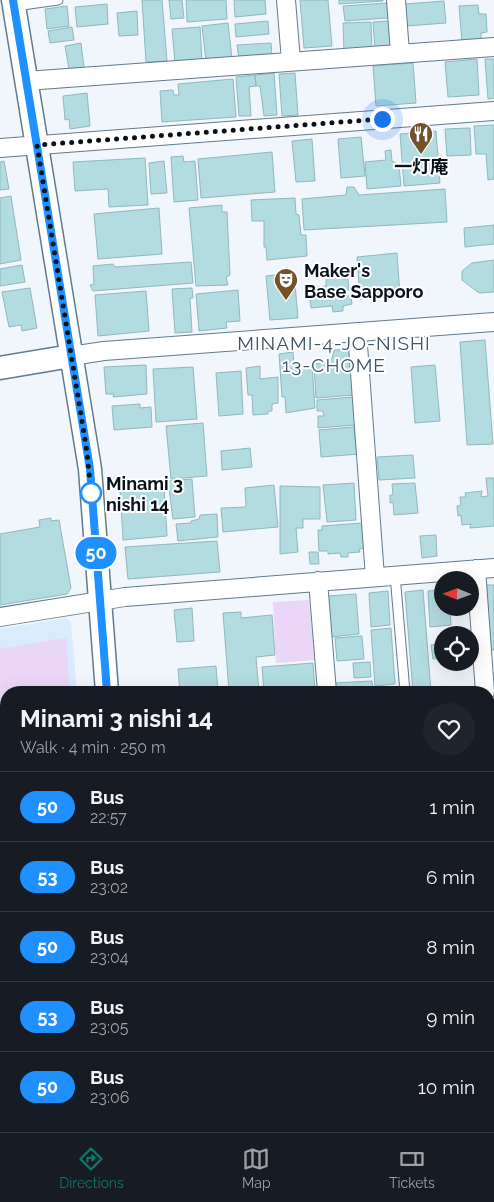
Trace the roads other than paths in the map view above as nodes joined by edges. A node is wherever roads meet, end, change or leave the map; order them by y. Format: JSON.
{"nodes":[{"id":1,"x":58,"y":0,"type":"edge"},
{"id":2,"x":286,"y":0,"type":"edge"},
{"id":3,"x":396,"y":0,"type":"edge"},
{"id":4,"x":10,"y":2,"type":"edge"},
{"id":5,"x":494,"y":47,"type":"edge"},
{"id":6,"x":400,"y":54,"type":"junction"},
{"id":7,"x":291,"y":61,"type":"junction"},
{"id":8,"x":26,"y":81,"type":"junction"},
{"id":9,"x":494,"y":111,"type":"edge"},
{"id":10,"x":37,"y":145,"type":"junction"},
{"id":11,"x":0,"y":148,"type":"edge"},
{"id":12,"x":494,"y":322,"type":"edge"},
{"id":13,"x":357,"y":332,"type":"junction"},
{"id":14,"x":71,"y":356,"type":"junction"},
{"id":15,"x":0,"y":368,"type":"edge"},
{"id":16,"x":494,"y":568,"type":"edge"},
{"id":17,"x":476,"y":569,"type":"junction"},
{"id":18,"x":395,"y":575,"type":"junction"},
{"id":19,"x":375,"y":577,"type":"junction"},
{"id":20,"x":318,"y":581,"type":"junction"},
{"id":21,"x":100,"y":600,"type":"junction"},
{"id":22,"x":0,"y":617,"type":"edge"},
{"id":23,"x":107,"y":686,"type":"edge"},
{"id":24,"x":327,"y":686,"type":"edge"},
{"id":25,"x":404,"y":686,"type":"edge"},
{"id":26,"x":485,"y":686,"type":"edge"}],
"edges":[{"from":1,"to":4,"type":"lane"},
{"from":2,"to":7,"type":"street"},
{"from":3,"to":6,"type":"street"},
{"from":4,"to":8,"type":"street"},
{"from":5,"to":6,"type":"street"},
{"from":6,"to":7,"type":"street"},
{"from":7,"to":8,"type":"street"},
{"from":8,"to":10,"type":"street"},
{"from":9,"to":10,"type":"street"},
{"from":10,"to":11,"type":"street"},
{"from":10,"to":14,"type":"street"},
{"from":12,"to":13,"type":"street"},
{"from":13,"to":14,"type":"street"},
{"from":13,"to":19,"type":"street"},
{"from":14,"to":15,"type":"street"},
{"from":14,"to":21,"type":"street"},
{"from":16,"to":17,"type":"street"},
{"from":17,"to":18,"type":"street"},
{"from":17,"to":26,"type":"street"},
{"from":18,"to":19,"type":"street"},
{"from":18,"to":25,"type":"lane"},
{"from":19,"to":20,"type":"street"},
{"from":20,"to":21,"type":"street"},
{"from":20,"to":24,"type":"street"},
{"from":21,"to":22,"type":"street"},
{"from":21,"to":23,"type":"street"}]}
